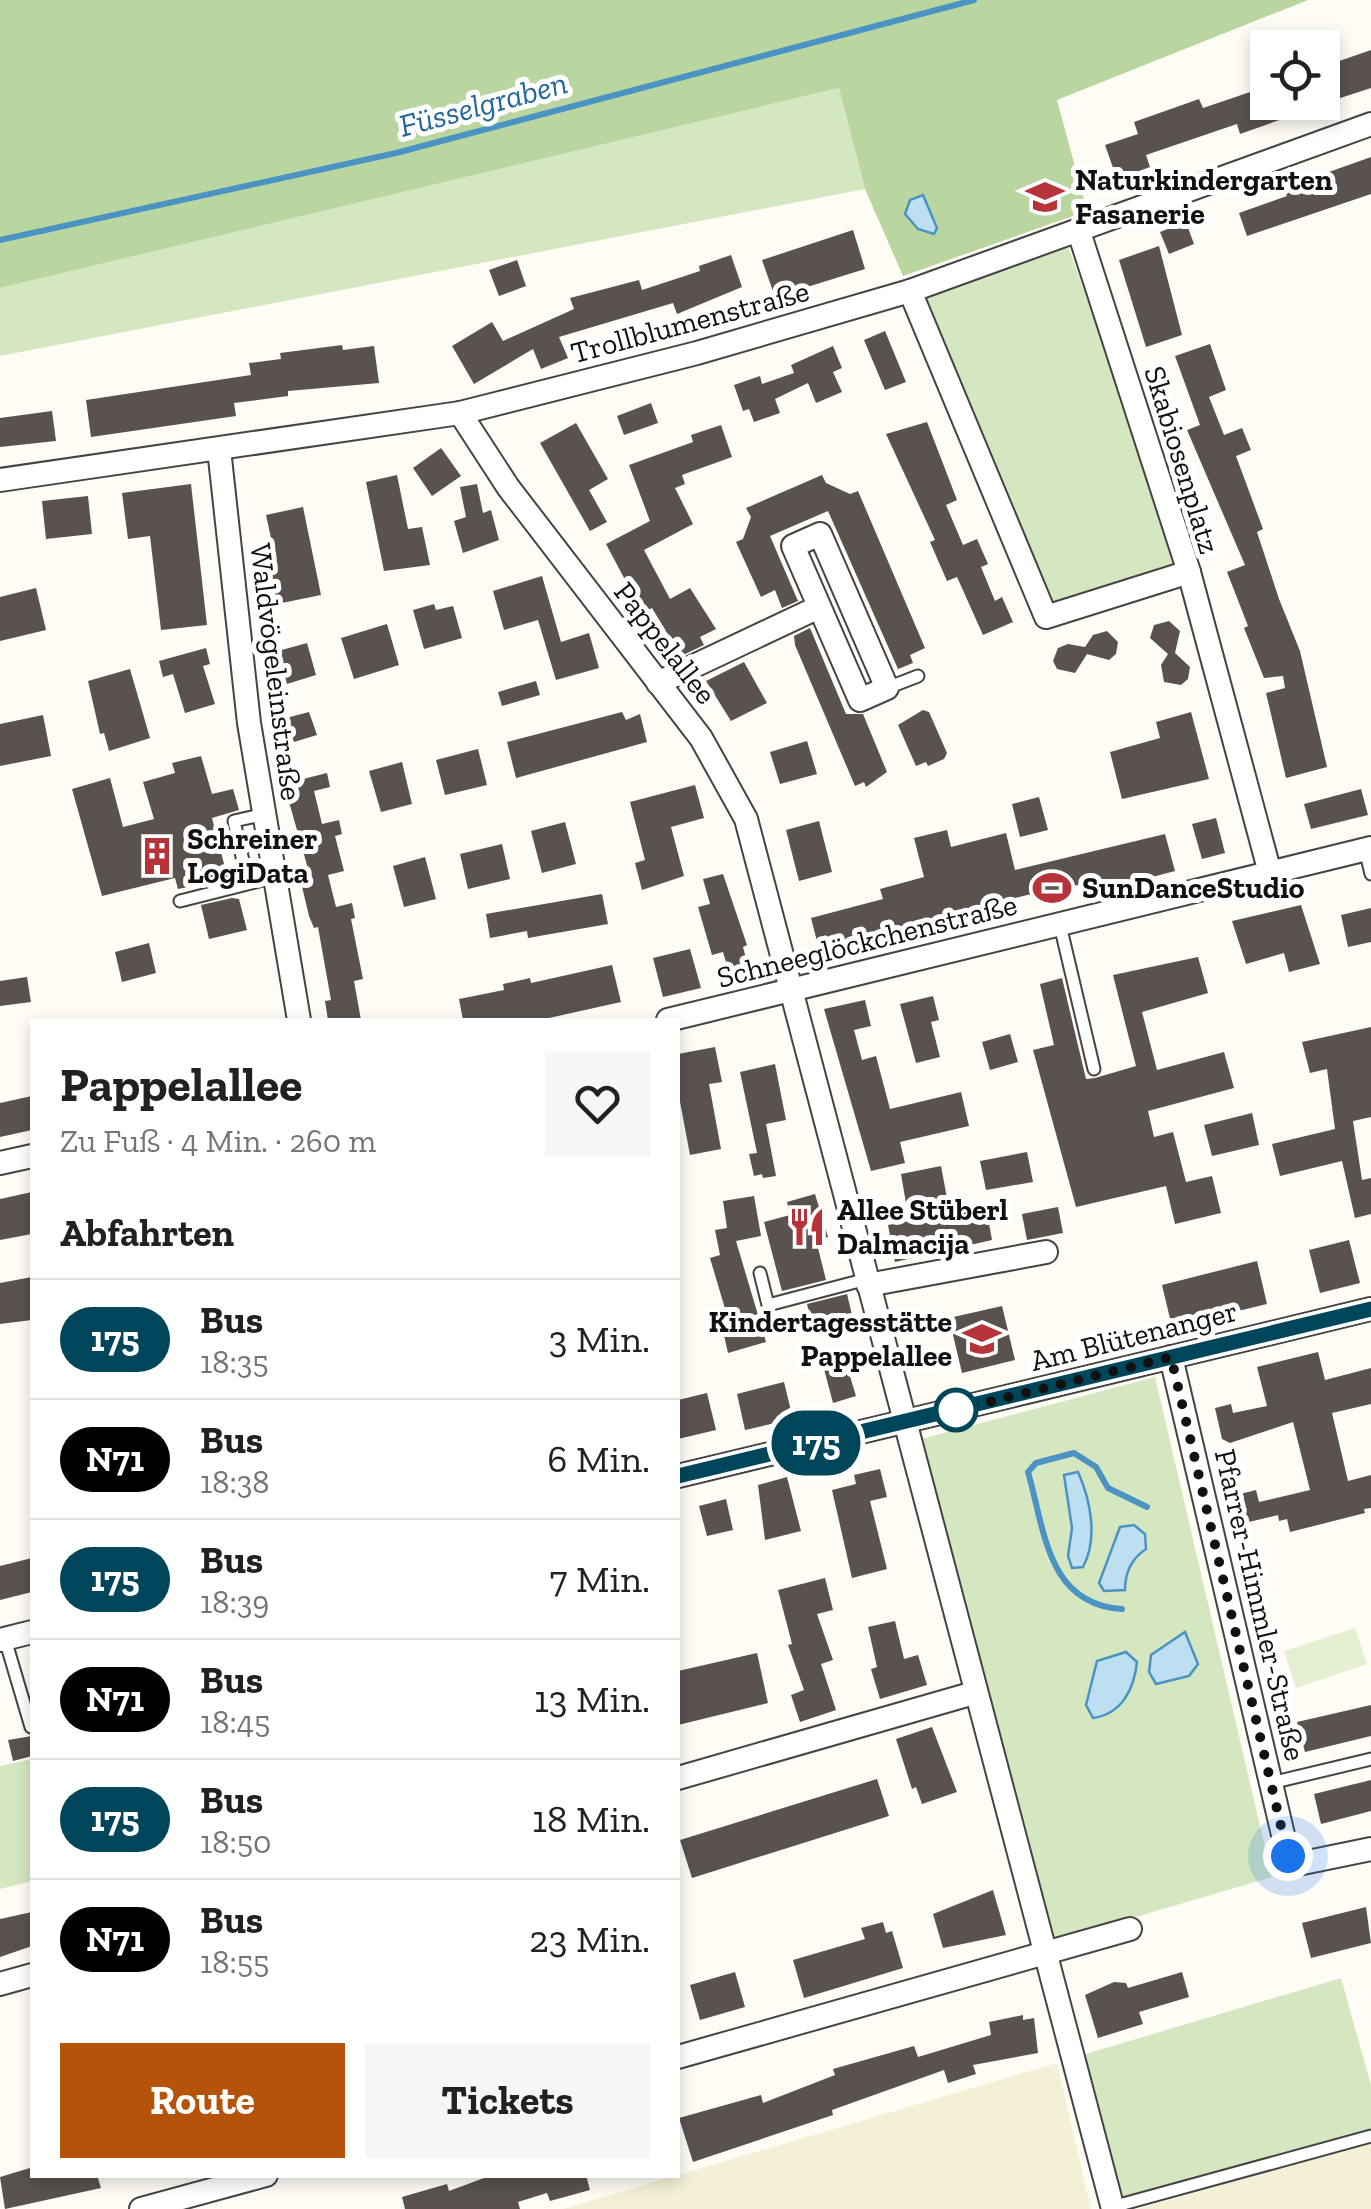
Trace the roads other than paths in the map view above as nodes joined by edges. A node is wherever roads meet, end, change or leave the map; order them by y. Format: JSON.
{"nodes":[{"id":1,"x":1371,"y":124,"type":"edge"},
{"id":2,"x":1079,"y":232,"type":"junction"},
{"id":3,"x":910,"y":292,"type":"junction"},
{"id":4,"x":460,"y":413,"type":"junction"},
{"id":5,"x":218,"y":449,"type":"junction"},
{"id":6,"x":0,"y":480,"type":"edge"},
{"id":7,"x":1190,"y":572,"type":"junction"},
{"id":8,"x":820,"y":607,"type":"junction"},
{"id":9,"x":918,"y":676,"type":"dead end"},
{"id":10,"x":658,"y":684,"type":"junction"},
{"id":11,"x":888,"y":688,"type":"junction"},
{"id":12,"x":264,"y":814,"type":"junction"},
{"id":13,"x":1368,"y":848,"type":"edge"},
{"id":14,"x":1270,"y":873,"type":"junction"},
{"id":15,"x":1371,"y":874,"type":"edge"},
{"id":16,"x":275,"y":877,"type":"junction"},
{"id":17,"x":248,"y":884,"type":"junction"},
{"id":18,"x":180,"y":901,"type":"dead end"},
{"id":19,"x":1060,"y":925,"type":"junction"},
{"id":20,"x":792,"y":992,"type":"junction"},
{"id":21,"x":299,"y":1018,"type":"edge"},
{"id":22,"x":677,"y":1018,"type":"edge"},
{"id":23,"x":1094,"y":1068,"type":"dead end"},
{"id":24,"x":30,"y":1156,"type":"edge"},
{"id":25,"x":0,"y":1162,"type":"edge"},
{"id":26,"x":1046,"y":1252,"type":"dead end"},
{"id":27,"x":760,"y":1273,"type":"dead end"},
{"id":28,"x":868,"y":1282,"type":"junction"},
{"id":29,"x":1371,"y":1309,"type":"edge"},
{"id":30,"x":1171,"y":1357,"type":"junction"},
{"id":31,"x":904,"y":1422,"type":"junction"},
{"id":32,"x":680,"y":1476,"type":"edge"},
{"id":33,"x":30,"y":1632,"type":"edge"},
{"id":34,"x":2,"y":1639,"type":"edge"},
{"id":35,"x":974,"y":1693,"type":"junction"},
{"id":36,"x":30,"y":1724,"type":"edge"},
{"id":37,"x":1371,"y":1758,"type":"edge"},
{"id":38,"x":680,"y":1777,"type":"edge"},
{"id":39,"x":1270,"y":1783,"type":"junction"},
{"id":40,"x":1371,"y":1849,"type":"edge"},
{"id":41,"x":1130,"y":1929,"type":"dead end"},
{"id":42,"x":1048,"y":1952,"type":"junction"},
{"id":43,"x":30,"y":1976,"type":"edge"},
{"id":44,"x":0,"y":1984,"type":"edge"},
{"id":45,"x":680,"y":2056,"type":"edge"},
{"id":46,"x":1371,"y":2136,"type":"edge"},
{"id":47,"x":255,"y":2178,"type":"edge"},
{"id":48,"x":1112,"y":2208,"type":"edge"},
{"id":49,"x":142,"y":2209,"type":"edge"}],
"edges":[{"from":1,"to":2,"type":"street","name":"Trollblumenstraße"},
{"from":2,"to":3,"type":"street","name":"Trollblumenstraße"},
{"from":2,"to":7,"type":"street","name":"Skabiosenplatz"},
{"from":3,"to":4,"type":"street","name":"Trollblumenstraße"},
{"from":3,"to":7,"type":"street","name":"Skabiosenplatz"},
{"from":4,"to":5,"type":"street","name":"Trollblumenstraße"},
{"from":4,"to":10,"type":"street","name":"Pappelallee"},
{"from":5,"to":6,"type":"street","name":"Trollblumenstraße"},
{"from":5,"to":12,"type":"street","name":"Waldvögeleinstraße"},
{"from":7,"to":14,"type":"street"},
{"from":8,"to":10,"type":"street"},
{"from":8,"to":11,"type":"street"},
{"from":8,"to":11,"type":"street"},
{"from":9,"to":11,"type":"lane"},
{"from":10,"to":20,"type":"street","name":"Pappelallee"},
{"from":12,"to":16,"type":"street","name":"Waldvögeleinstraße"},
{"from":12,"to":17,"type":"lane"},
{"from":13,"to":14,"type":"street","name":"Schneeglöckchenstraße"},
{"from":13,"to":15,"type":"lane"},
{"from":14,"to":19,"type":"street","name":"Schneeglöckchenstraße"},
{"from":16,"to":17,"type":"lane"},
{"from":16,"to":21,"type":"street","name":"Waldvögeleinstraße"},
{"from":17,"to":18,"type":"lane"},
{"from":19,"to":20,"type":"street","name":"Schneeglöckchenstraße"},
{"from":19,"to":23,"type":"lane"},
{"from":20,"to":22,"type":"street","name":"Schneeglöckchenstraße"},
{"from":20,"to":28,"type":"street","name":"Pappelallee"},
{"from":24,"to":25,"type":"street"},
{"from":26,"to":28,"type":"street"},
{"from":27,"to":28,"type":"lane"},
{"from":28,"to":31,"type":"street","name":"Pappelallee"},
{"from":29,"to":30,"type":"street","name":"Am Blütenanger"},
{"from":30,"to":31,"type":"street","name":"Am Blütenanger"},
{"from":30,"to":39,"type":"street","name":"Pfarrer-Himmler-Straße"},
{"from":31,"to":32,"type":"street","name":"Am Blütenanger"},
{"from":31,"to":35,"type":"street","name":"Pappelallee"},
{"from":33,"to":34,"type":"street"},
{"from":34,"to":36,"type":"lane"},
{"from":35,"to":38,"type":"street"},
{"from":35,"to":42,"type":"street","name":"Pappelallee"},
{"from":37,"to":39,"type":"lane"},
{"from":39,"to":40,"type":"street","name":"Pfarrer-Himmler-Straße"},
{"from":41,"to":42,"type":"street"},
{"from":42,"to":45,"type":"street"},
{"from":42,"to":48,"type":"street","name":"Pappelallee"},
{"from":43,"to":44,"type":"street"},
{"from":46,"to":48,"type":"lane"},
{"from":47,"to":49,"type":"street"}]}
